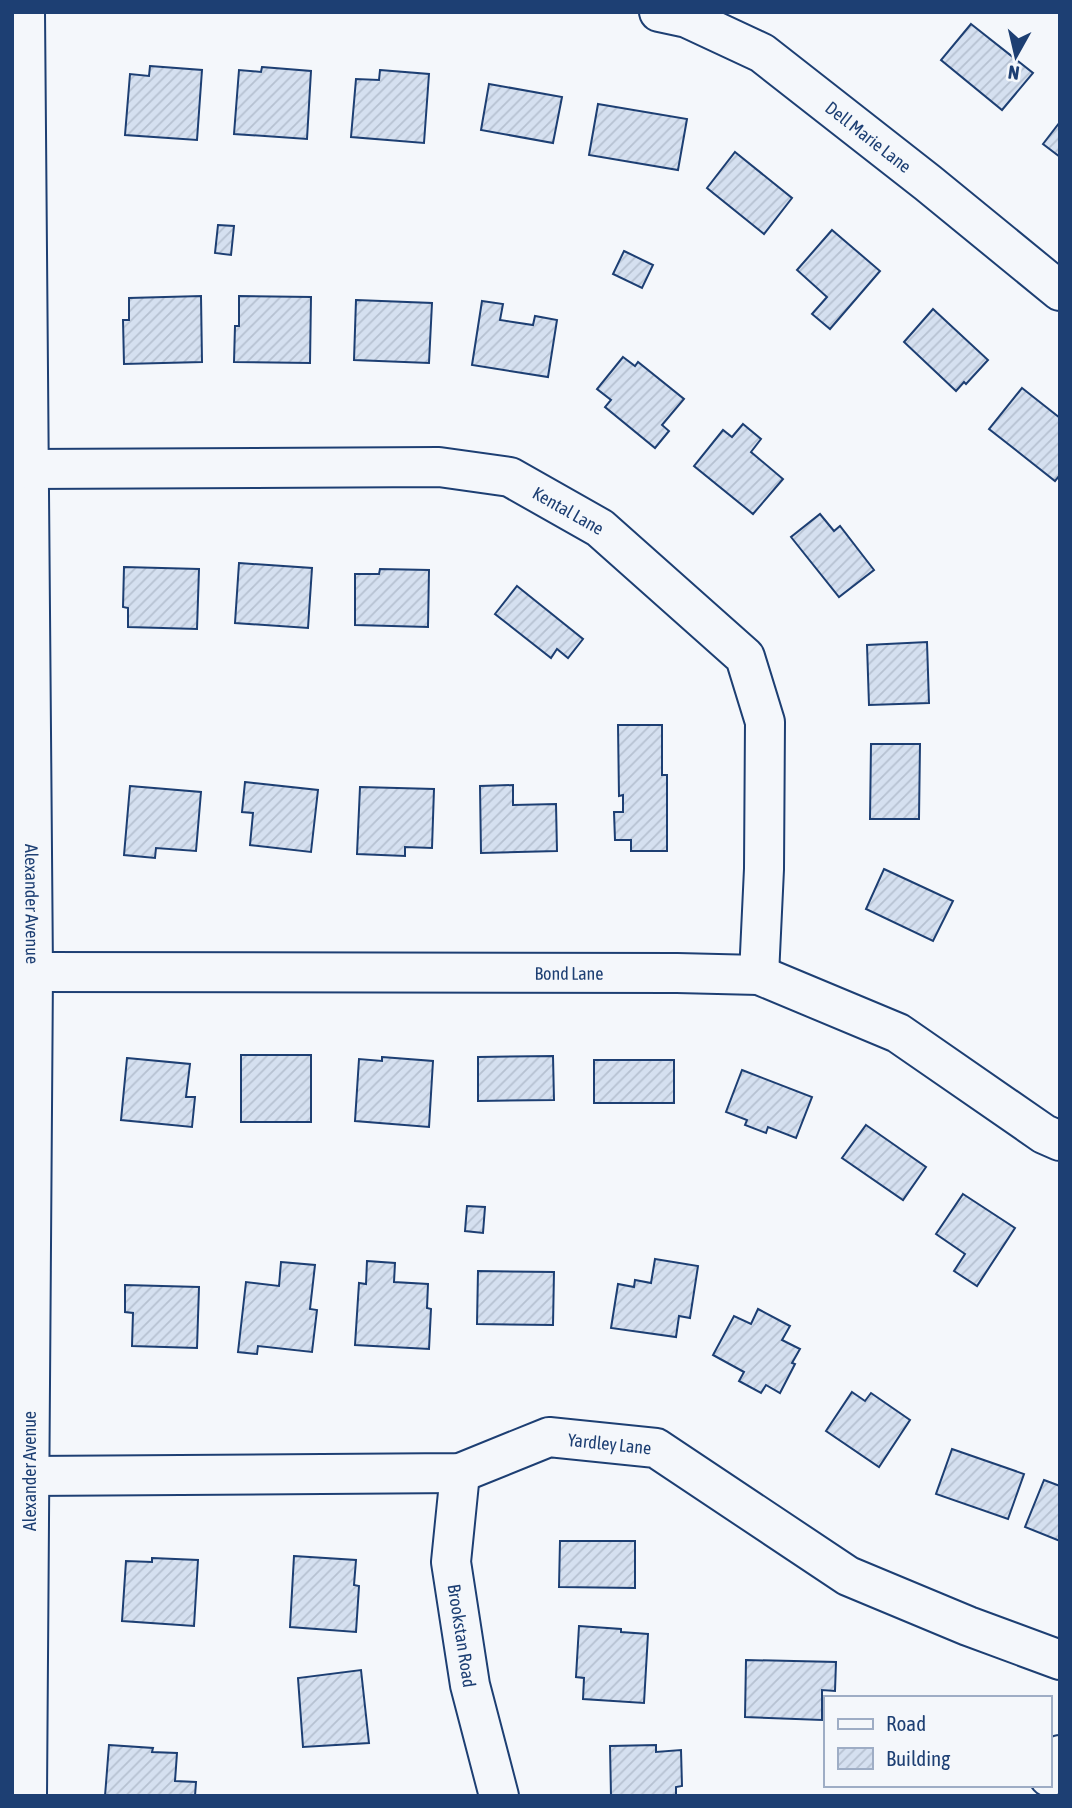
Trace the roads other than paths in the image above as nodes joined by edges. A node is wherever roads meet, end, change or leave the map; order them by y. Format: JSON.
{"nodes":[{"id":1,"x":25,"y":12,"type":"edge"},
{"id":2,"x":659,"y":12,"type":"edge"},
{"id":3,"x":1060,"y":291,"type":"edge"},
{"id":4,"x":27,"y":469,"type":"junction"},
{"id":5,"x":33,"y":972,"type":"junction"},
{"id":6,"x":760,"y":975,"type":"junction"},
{"id":7,"x":1060,"y":1142,"type":"edge"},
{"id":8,"x":460,"y":1473,"type":"junction"},
{"id":9,"x":29,"y":1476,"type":"junction"},
{"id":10,"x":1060,"y":1660,"type":"edge"},
{"id":11,"x":1060,"y":1755,"type":"edge"},
{"id":12,"x":1051,"y":1773,"type":"edge"},
{"id":13,"x":27,"y":1796,"type":"edge"},
{"id":14,"x":499,"y":1796,"type":"edge"}],
"edges":[{"from":1,"to":4,"type":"street","name":"Alexander Avenue"},
{"from":2,"to":3,"type":"street","name":"Dell Marie Lane"},
{"from":4,"to":5,"type":"street","name":"Alexander Avenue"},
{"from":4,"to":6,"type":"street","name":"Kental Lane"},
{"from":5,"to":6,"type":"street","name":"Bond Lane"},
{"from":5,"to":9,"type":"street","name":"Alexander Avenue"},
{"from":6,"to":7,"type":"street","name":"Bond Lane"},
{"from":8,"to":9,"type":"street","name":"Yardley Lane"},
{"from":8,"to":10,"type":"street","name":"Yardley Lane"},
{"from":8,"to":14,"type":"street","name":"Brookstan Road"},
{"from":9,"to":13,"type":"street","name":"Alexander Avenue"},
{"from":11,"to":12,"type":"street"}]}
